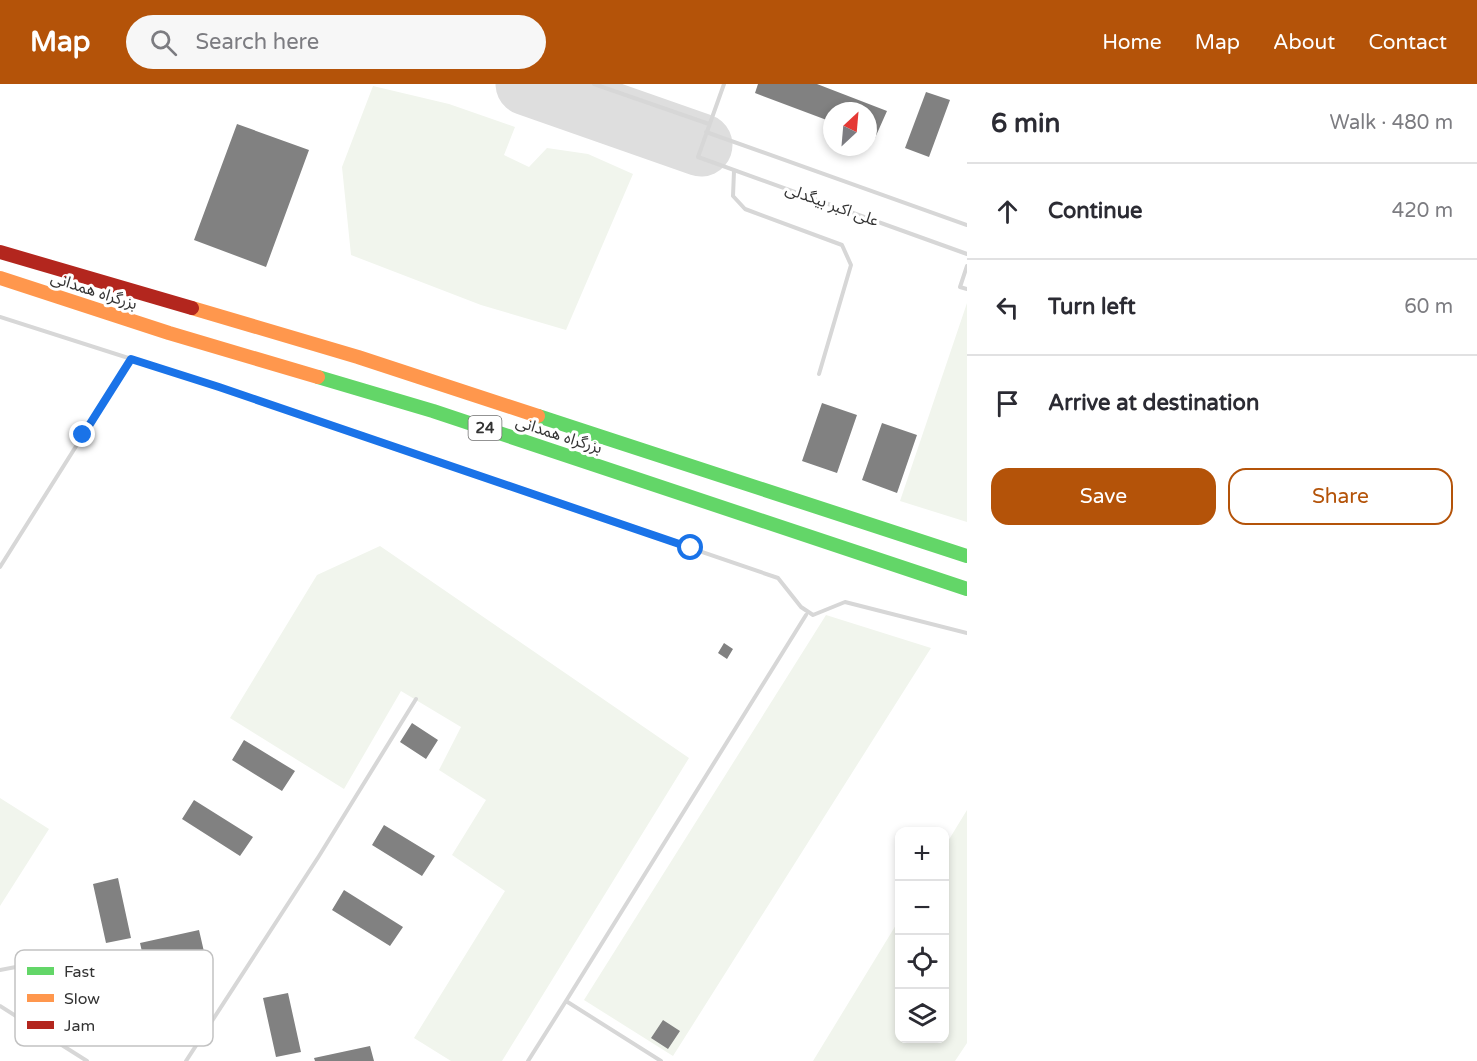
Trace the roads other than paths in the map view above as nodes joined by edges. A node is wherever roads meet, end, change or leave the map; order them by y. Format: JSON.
{"nodes":[{"id":1,"x":594,"y":84,"type":"edge"},
{"id":2,"x":724,"y":84,"type":"edge"},
{"id":3,"x":709,"y":124,"type":"junction"},
{"id":4,"x":706,"y":132,"type":"junction"},
{"id":5,"x":734,"y":171,"type":"junction"},
{"id":6,"x":967,"y":225,"type":"edge"},
{"id":7,"x":0,"y":252,"type":"edge"},
{"id":8,"x":967,"y":254,"type":"edge"},
{"id":9,"x":967,"y":266,"type":"edge"},
{"id":10,"x":0,"y":278,"type":"edge"},
{"id":11,"x":967,"y":289,"type":"edge"},
{"id":12,"x":0,"y":317,"type":"edge"},
{"id":13,"x":131,"y":359,"type":"junction"},
{"id":14,"x":819,"y":374,"type":"dead end"},
{"id":15,"x":967,"y":556,"type":"edge"},
{"id":16,"x":0,"y":567,"type":"edge"},
{"id":17,"x":967,"y":589,"type":"edge"},
{"id":18,"x":806,"y":615,"type":"dead end"},
{"id":19,"x":967,"y":633,"type":"edge"},
{"id":20,"x":416,"y":699,"type":"dead end"},
{"id":21,"x":15,"y":967,"type":"edge"},
{"id":22,"x":0,"y":970,"type":"edge"},
{"id":23,"x":566,"y":1002,"type":"junction"},
{"id":24,"x":0,"y":1006,"type":"edge"},
{"id":25,"x":15,"y":1015,"type":"edge"},
{"id":26,"x":213,"y":1019,"type":"edge"},
{"id":27,"x":63,"y":1046,"type":"edge"},
{"id":28,"x":196,"y":1046,"type":"edge"},
{"id":29,"x":87,"y":1061,"type":"edge"},
{"id":30,"x":186,"y":1061,"type":"edge"},
{"id":31,"x":528,"y":1061,"type":"edge"},
{"id":32,"x":661,"y":1061,"type":"edge"}],
"edges":[{"from":1,"to":3,"type":"lane"},
{"from":2,"to":3,"type":"lane"},
{"from":3,"to":4,"type":"lane"},
{"from":4,"to":5,"type":"lane","name":"علی اکبر بیگدلی"},
{"from":4,"to":6,"type":"lane","name":"علی اکبر بیگدلی"},
{"from":5,"to":8,"type":"lane","name":"علی اکبر بیگدلی"},
{"from":5,"to":14,"type":"lane"},
{"from":7,"to":15,"type":"highway","name":"بزرگراه همدانی","number":"24"},
{"from":9,"to":11,"type":"lane"},
{"from":10,"to":17,"type":"highway","name":"بزرگراه همدانی","number":"24"},
{"from":12,"to":13,"type":"lane"},
{"from":13,"to":16,"type":"lane"},
{"from":13,"to":19,"type":"lane"},
{"from":18,"to":23,"type":"lane"},
{"from":20,"to":26,"type":"lane"},
{"from":21,"to":22,"type":"lane"},
{"from":23,"to":31,"type":"lane"},
{"from":23,"to":32,"type":"lane"},
{"from":24,"to":25,"type":"lane"},
{"from":27,"to":29,"type":"lane"},
{"from":28,"to":30,"type":"lane"}]}
